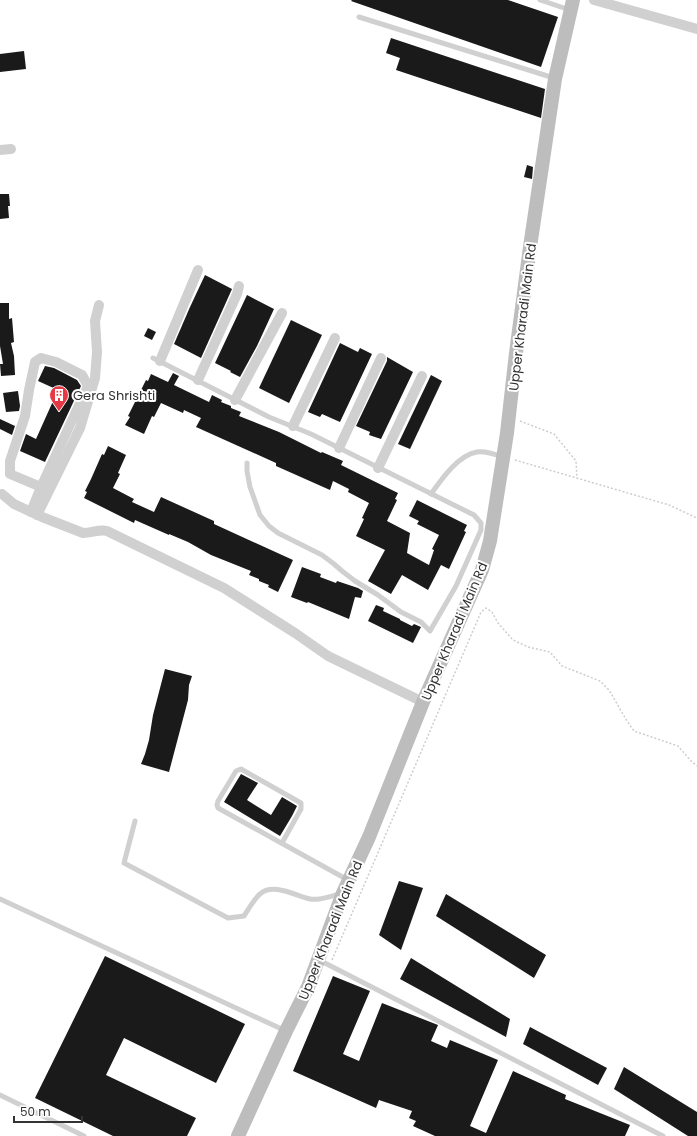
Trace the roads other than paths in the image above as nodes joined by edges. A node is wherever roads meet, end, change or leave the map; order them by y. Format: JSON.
{"nodes":[{"id":1,"x":540,"y":0,"type":"edge"},
{"id":2,"x":594,"y":0,"type":"edge"},
{"id":3,"x":572,"y":5,"type":"edge"},
{"id":4,"x":358,"y":17,"type":"dead end"},
{"id":5,"x":697,"y":29,"type":"edge"},
{"id":6,"x":555,"y":79,"type":"junction"},
{"id":7,"x":11,"y":149,"type":"dead end"},
{"id":8,"x":0,"y":150,"type":"edge"},
{"id":9,"x":198,"y":270,"type":"dead end"},
{"id":10,"x":239,"y":286,"type":"dead end"},
{"id":11,"x":99,"y":305,"type":"dead end"},
{"id":12,"x":282,"y":313,"type":"dead end"},
{"id":13,"x":335,"y":338,"type":"dead end"},
{"id":14,"x":381,"y":358,"type":"dead end"},
{"id":15,"x":157,"y":359,"type":"joint"},
{"id":16,"x":422,"y":376,"type":"dead end"},
{"id":17,"x":198,"y":380,"type":"junction"},
{"id":18,"x":236,"y":400,"type":"junction"},
{"id":19,"x":293,"y":426,"type":"junction"},
{"id":20,"x":339,"y":448,"type":"junction"},
{"id":21,"x":504,"y":457,"type":"junction"},
{"id":22,"x":247,"y":463,"type":"dead end"},
{"id":23,"x":378,"y":468,"type":"junction"},
{"id":24,"x":41,"y":487,"type":"junction"},
{"id":25,"x":2,"y":494,"type":"dead end"},
{"id":26,"x":431,"y":494,"type":"junction"},
{"id":27,"x":34,"y":513,"type":"junction"},
{"id":28,"x":423,"y":702,"type":"junction"},
{"id":29,"x":135,"y":820,"type":"dead end"},
{"id":30,"x":282,"y":843,"type":"junction"},
{"id":31,"x":349,"y":880,"type":"junction"},
{"id":32,"x":343,"y":893,"type":"junction"},
{"id":33,"x":0,"y":899,"type":"edge"},
{"id":34,"x":324,"y":962,"type":"junction"},
{"id":35,"x":286,"y":1031,"type":"junction"},
{"id":36,"x":0,"y":1095,"type":"edge"},
{"id":37,"x":84,"y":1136,"type":"edge"},
{"id":38,"x":238,"y":1136,"type":"edge"},
{"id":39,"x":663,"y":1136,"type":"edge"}],
"edges":[{"from":1,"to":3,"type":"lane"},
{"from":2,"to":5,"type":"street"},
{"from":3,"to":6,"type":"street","name":"Upper Kharadi Main Rd"},
{"from":4,"to":6,"type":"lane"},
{"from":6,"to":21,"type":"street","name":"Upper Kharadi Main Rd"},
{"from":7,"to":8,"type":"street"},
{"from":9,"to":15,"type":"street"},
{"from":10,"to":17,"type":"street"},
{"from":11,"to":27,"type":"street"},
{"from":12,"to":18,"type":"street"},
{"from":13,"to":19,"type":"street"},
{"from":14,"to":20,"type":"street"},
{"from":15,"to":17,"type":"lane"},
{"from":16,"to":23,"type":"street"},
{"from":17,"to":18,"type":"lane"},
{"from":18,"to":19,"type":"lane"},
{"from":19,"to":20,"type":"lane"},
{"from":20,"to":23,"type":"lane"},
{"from":21,"to":26,"type":"lane"},
{"from":21,"to":28,"type":"street","name":"Upper Kharadi Main Rd"},
{"from":22,"to":26,"type":"lane"},
{"from":23,"to":26,"type":"lane"},
{"from":24,"to":24,"type":"street"},
{"from":24,"to":27,"type":"street"},
{"from":25,"to":27,"type":"street"},
{"from":27,"to":28,"type":"street"},
{"from":28,"to":31,"type":"street","name":"Upper Kharadi Main Rd"},
{"from":29,"to":32,"type":"lane"},
{"from":30,"to":30,"type":"lane"},
{"from":30,"to":31,"type":"lane"},
{"from":31,"to":32,"type":"street","name":"Upper Kharadi Main Rd"},
{"from":32,"to":34,"type":"street","name":"Upper Kharadi Main Rd"},
{"from":33,"to":35,"type":"lane"},
{"from":34,"to":35,"type":"street","name":"Upper Kharadi Main Rd"},
{"from":34,"to":39,"type":"lane"},
{"from":35,"to":38,"type":"street","name":"Upper Kharadi Main Rd"},
{"from":36,"to":37,"type":"lane"}]}
